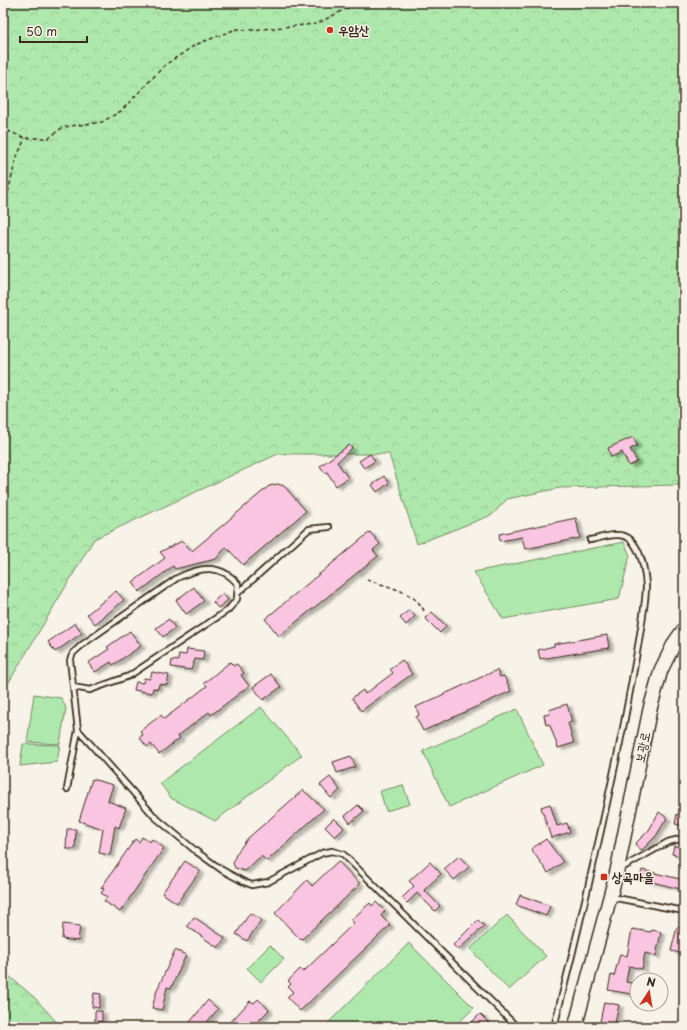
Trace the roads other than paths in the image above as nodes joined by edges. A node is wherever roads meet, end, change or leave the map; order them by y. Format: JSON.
{"nodes":[{"id":1,"x":329,"y":527,"type":"dead end"},
{"id":2,"x":590,"y":540,"type":"dead end"},
{"id":3,"x":239,"y":592,"type":"junction"},
{"id":4,"x":684,"y":629,"type":"edge"},
{"id":5,"x":73,"y":687,"type":"junction"},
{"id":6,"x":78,"y":730,"type":"junction"},
{"id":7,"x":67,"y":789,"type":"dead end"},
{"id":8,"x":684,"y":838,"type":"edge"},
{"id":9,"x":617,"y":871,"type":"junction"},
{"id":10,"x":610,"y":896,"type":"junction"},
{"id":11,"x":684,"y":911,"type":"edge"},
{"id":12,"x":517,"y":1027,"type":"edge"},
{"id":13,"x":554,"y":1027,"type":"edge"},
{"id":14,"x":575,"y":1027,"type":"edge"}],
"edges":[{"from":1,"to":3,"type":"lane"},
{"from":2,"to":13,"type":"lane"},
{"from":3,"to":5,"type":"lane"},
{"from":3,"to":5,"type":"lane"},
{"from":4,"to":9,"type":"main road","name":"보광로"},
{"from":5,"to":6,"type":"lane"},
{"from":6,"to":7,"type":"lane"},
{"from":6,"to":12,"type":"lane"},
{"from":8,"to":9,"type":"lane"},
{"from":9,"to":10,"type":"main road","name":"보광로"},
{"from":10,"to":11,"type":"lane"},
{"from":10,"to":14,"type":"main road","name":"보광로"}]}
